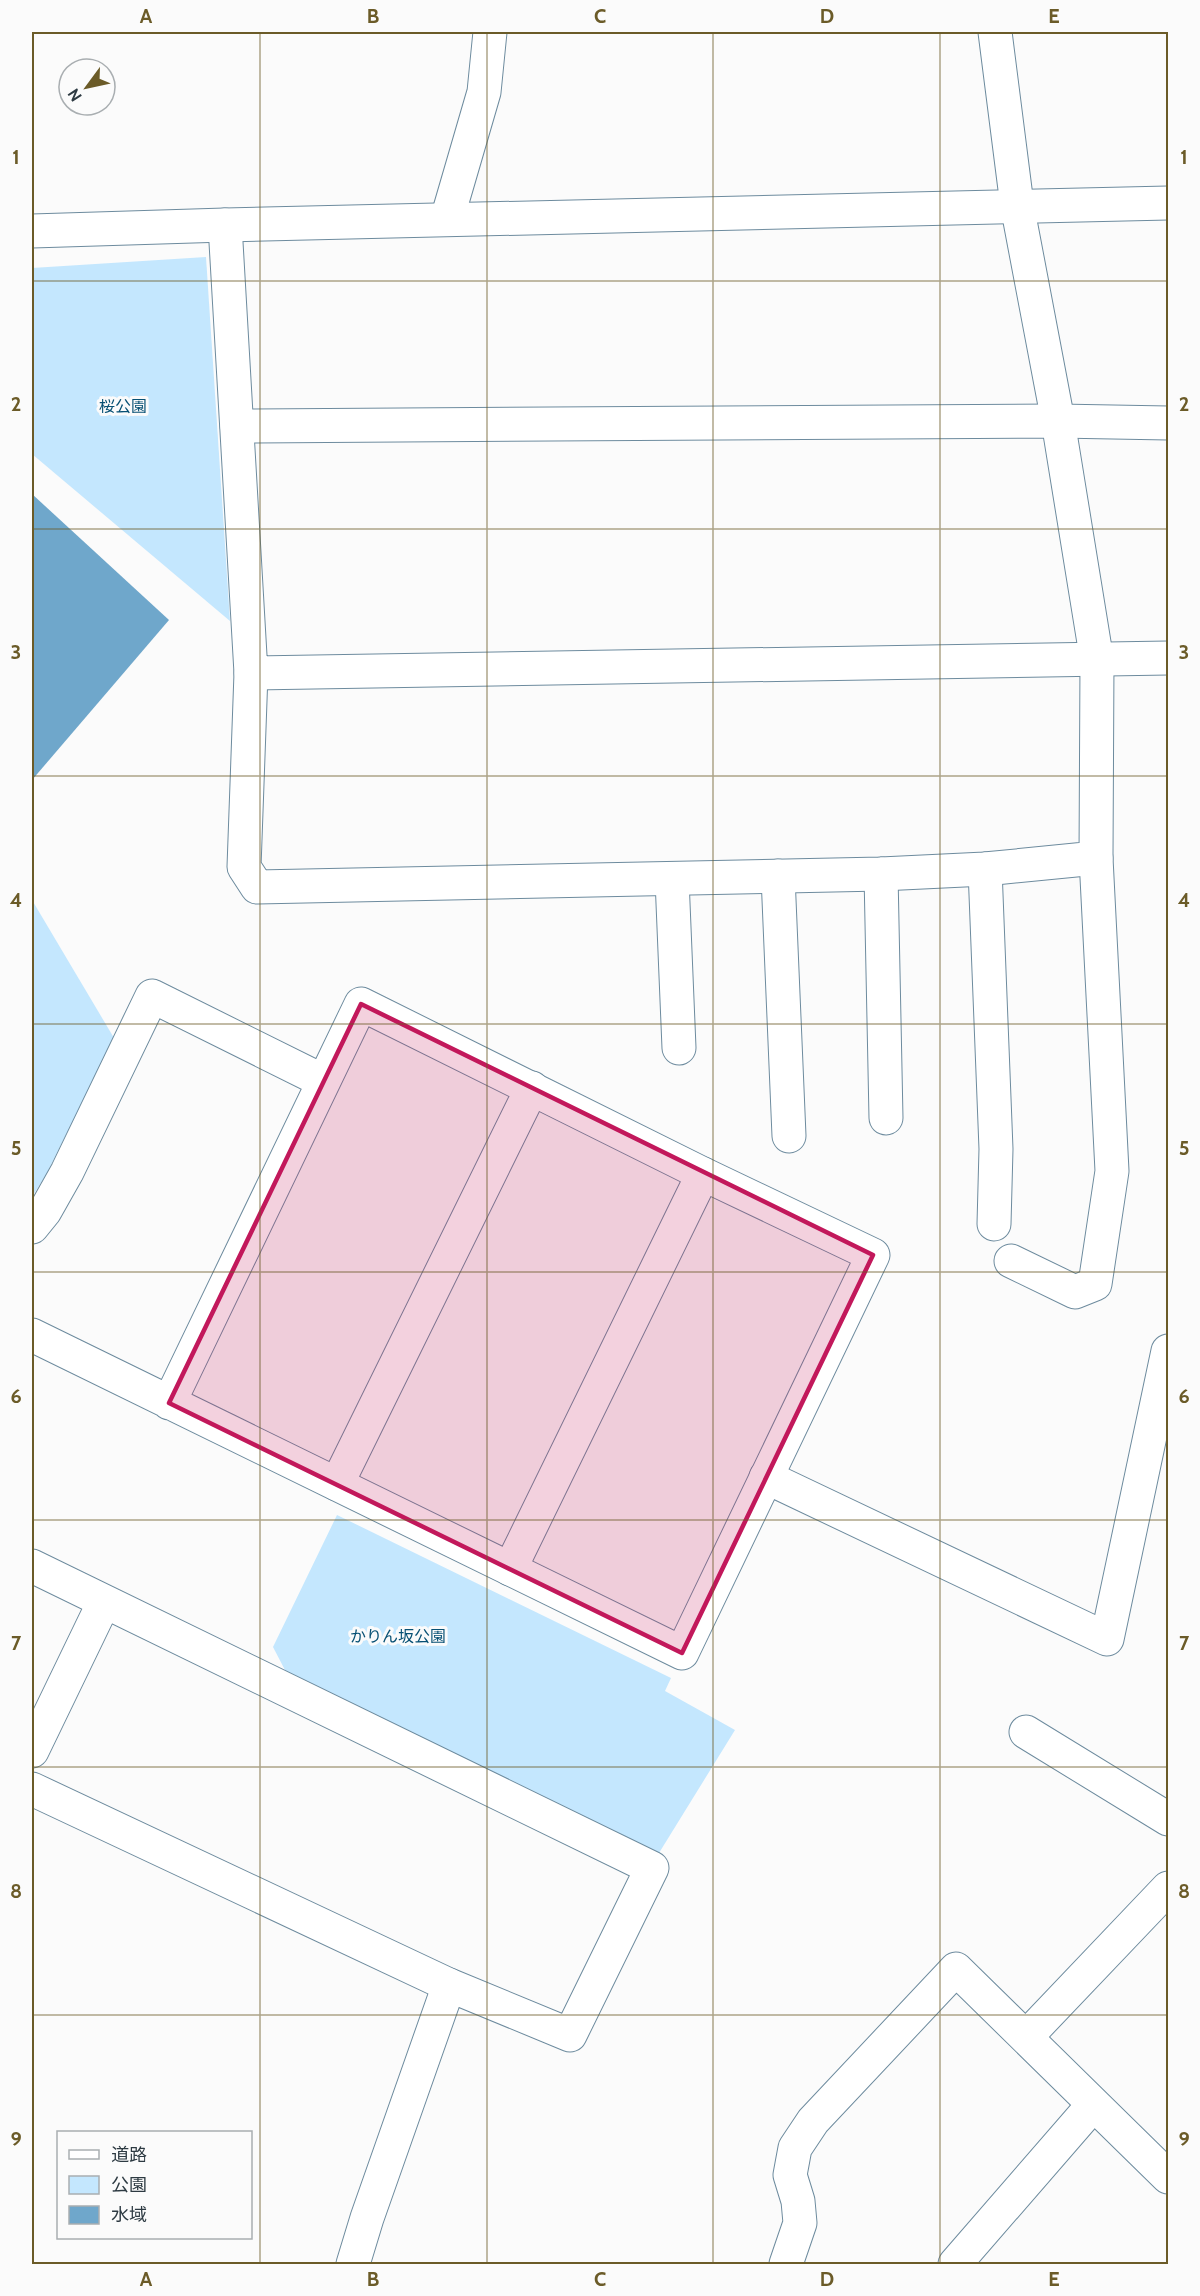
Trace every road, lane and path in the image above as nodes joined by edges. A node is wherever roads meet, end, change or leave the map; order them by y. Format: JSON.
{"nodes":[{"id":1,"x":490,"y":32,"type":"edge"},
{"id":2,"x":995,"y":32,"type":"edge"},
{"id":3,"x":1168,"y":203,"type":"edge"},
{"id":4,"x":1017,"y":205,"type":"junction"},
{"id":5,"x":447,"y":219,"type":"junction"},
{"id":6,"x":225,"y":225,"type":"junction"},
{"id":7,"x":32,"y":231,"type":"edge"},
{"id":8,"x":1058,"y":421,"type":"junction"},
{"id":9,"x":1168,"y":423,"type":"edge"},
{"id":10,"x":237,"y":426,"type":"junction"},
{"id":11,"x":1168,"y":658,"type":"edge"},
{"id":12,"x":1097,"y":661,"type":"junction"},
{"id":13,"x":251,"y":673,"type":"junction"},
{"id":14,"x":1096,"y":858,"type":"junction"},
{"id":15,"x":985,"y":869,"type":"junction"},
{"id":16,"x":881,"y":873,"type":"junction"},
{"id":17,"x":777,"y":876,"type":"junction"},
{"id":18,"x":672,"y":879,"type":"junction"},
{"id":19,"x":679,"y":1048,"type":"dead end"},
{"id":20,"x":323,"y":1081,"type":"junction"},
{"id":21,"x":532,"y":1088,"type":"junction"},
{"id":22,"x":886,"y":1118,"type":"dead end"},
{"id":23,"x":789,"y":1136,"type":"dead end"},
{"id":24,"x":703,"y":1174,"type":"junction"},
{"id":25,"x":994,"y":1224,"type":"dead end"},
{"id":26,"x":32,"y":1227,"type":"edge"},
{"id":27,"x":1011,"y":1261,"type":"dead end"},
{"id":28,"x":32,"y":1335,"type":"edge"},
{"id":29,"x":1168,"y":1351,"type":"edge"},
{"id":30,"x":169,"y":1403,"type":"junction"},
{"id":31,"x":766,"y":1477,"type":"junction"},
{"id":32,"x":337,"y":1484,"type":"junction"},
{"id":33,"x":32,"y":1566,"type":"edge"},
{"id":34,"x":510,"y":1569,"type":"junction"},
{"id":35,"x":104,"y":1602,"type":"junction"},
{"id":36,"x":1026,"y":1732,"type":"dead end"},
{"id":37,"x":32,"y":1751,"type":"edge"},
{"id":38,"x":32,"y":1789,"type":"edge"},
{"id":39,"x":1168,"y":1819,"type":"edge"},
{"id":40,"x":1168,"y":1888,"type":"edge"},
{"id":41,"x":449,"y":1985,"type":"junction"},
{"id":42,"x":1027,"y":2036,"type":"junction"},
{"id":43,"x":1093,"y":2105,"type":"junction"},
{"id":44,"x":1165,"y":2166,"type":"edge"},
{"id":45,"x":352,"y":2265,"type":"edge"},
{"id":46,"x":786,"y":2265,"type":"edge"},
{"id":47,"x":955,"y":2265,"type":"edge"}],
"edges":[{"from":1,"to":5,"type":"street"},
{"from":2,"to":4,"type":"street"},
{"from":3,"to":4,"type":"street"},
{"from":4,"to":5,"type":"street"},
{"from":4,"to":8,"type":"street"},
{"from":5,"to":6,"type":"street"},
{"from":6,"to":7,"type":"street"},
{"from":6,"to":10,"type":"street"},
{"from":8,"to":9,"type":"street"},
{"from":8,"to":10,"type":"street"},
{"from":8,"to":12,"type":"street"},
{"from":10,"to":13,"type":"street"},
{"from":11,"to":12,"type":"street"},
{"from":12,"to":13,"type":"street"},
{"from":12,"to":14,"type":"street"},
{"from":13,"to":18,"type":"street"},
{"from":14,"to":15,"type":"street"},
{"from":14,"to":27,"type":"street"},
{"from":15,"to":16,"type":"street"},
{"from":15,"to":25,"type":"street"},
{"from":16,"to":17,"type":"street"},
{"from":16,"to":22,"type":"street"},
{"from":17,"to":18,"type":"street"},
{"from":17,"to":23,"type":"street"},
{"from":18,"to":19,"type":"street"},
{"from":20,"to":21,"type":"street"},
{"from":20,"to":26,"type":"street"},
{"from":20,"to":30,"type":"street"},
{"from":21,"to":24,"type":"street"},
{"from":21,"to":32,"type":"street"},
{"from":24,"to":31,"type":"street"},
{"from":24,"to":34,"type":"street"},
{"from":28,"to":30,"type":"street"},
{"from":29,"to":31,"type":"street"},
{"from":30,"to":32,"type":"street"},
{"from":31,"to":34,"type":"street"},
{"from":32,"to":34,"type":"street"},
{"from":33,"to":35,"type":"street"},
{"from":35,"to":37,"type":"street"},
{"from":35,"to":41,"type":"street"},
{"from":36,"to":39,"type":"street"},
{"from":38,"to":41,"type":"street"},
{"from":40,"to":42,"type":"street"},
{"from":41,"to":45,"type":"street"},
{"from":42,"to":43,"type":"street"},
{"from":42,"to":46,"type":"street"},
{"from":43,"to":44,"type":"street"},
{"from":43,"to":47,"type":"street"}]}
